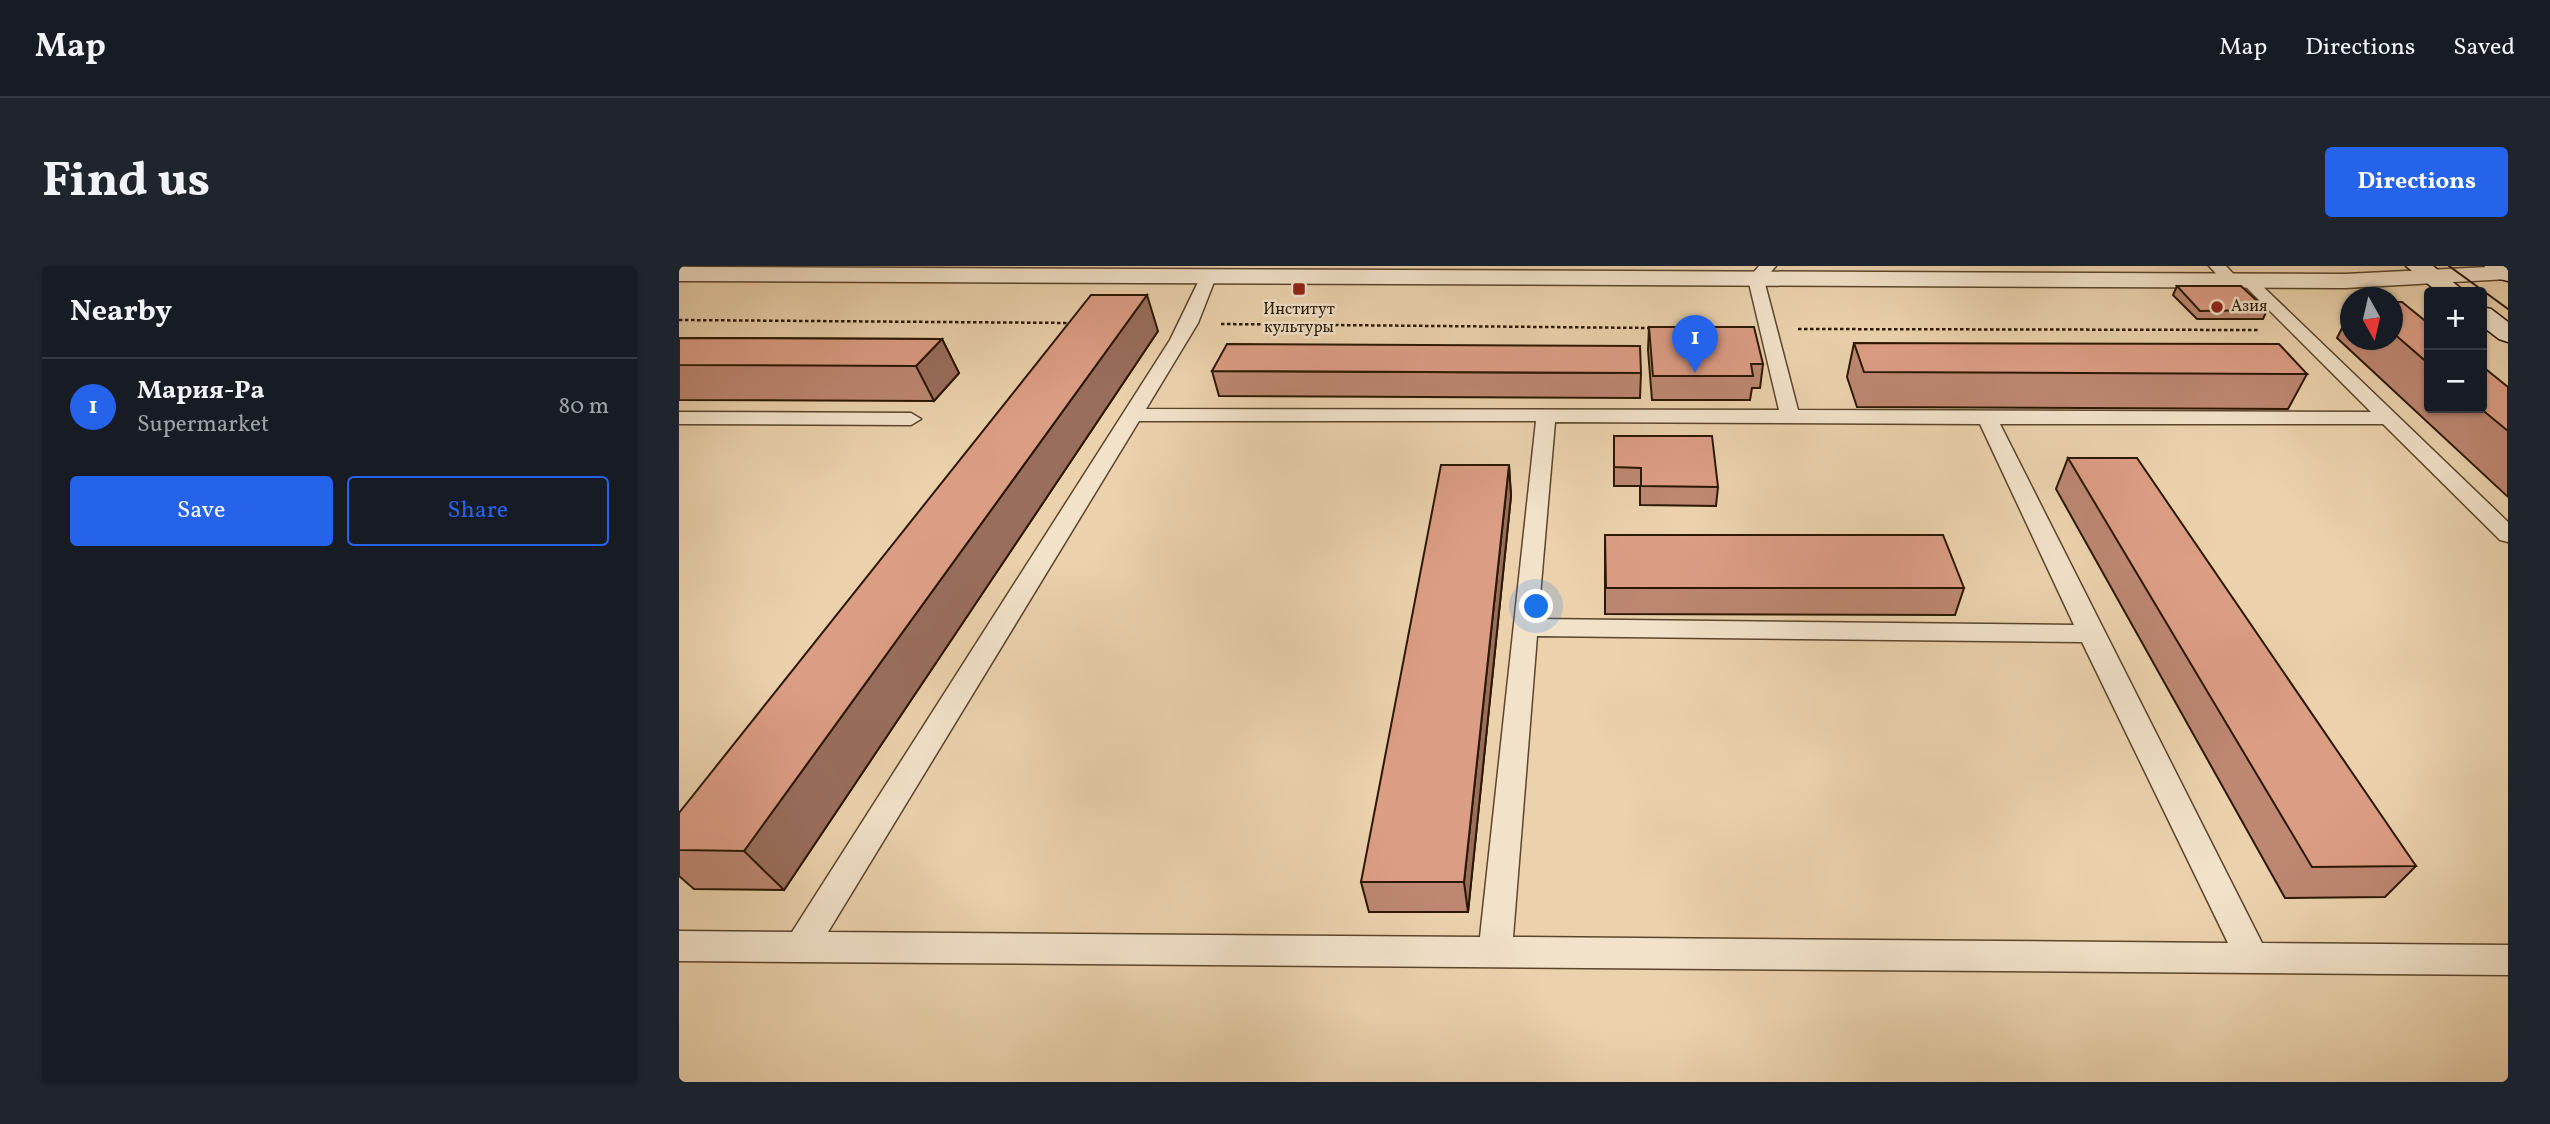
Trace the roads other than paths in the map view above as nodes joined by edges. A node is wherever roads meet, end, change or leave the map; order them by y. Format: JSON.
{"nodes":[{"id":1,"x":2504,"y":271,"type":"edge"},
{"id":2,"x":1582,"y":272,"type":"edge"},
{"id":3,"x":1762,"y":272,"type":"edge"},
{"id":4,"x":679,"y":274,"type":"edge"},
{"id":5,"x":2232,"y":276,"type":"edge"},
{"id":6,"x":1208,"y":277,"type":"junction"},
{"id":7,"x":2435,"y":279,"type":"edge"},
{"id":8,"x":2487,"y":318,"type":"edge"},
{"id":9,"x":2508,"y":334,"type":"edge"},
{"id":10,"x":1133,"y":415,"type":"junction"},
{"id":11,"x":1546,"y":416,"type":"junction"},
{"id":12,"x":1790,"y":416,"type":"junction"},
{"id":13,"x":679,"y":418,"type":"edge"},
{"id":14,"x":1987,"y":418,"type":"junction"},
{"id":15,"x":2388,"y":418,"type":"junction"},
{"id":16,"x":911,"y":419,"type":"dead end"},
{"id":17,"x":2508,"y":535,"type":"edge"},
{"id":18,"x":1525,"y":627,"type":"junction"},
{"id":19,"x":2091,"y":634,"type":"junction"},
{"id":20,"x":679,"y":946,"type":"edge"},
{"id":21,"x":801,"y":947,"type":"junction"},
{"id":22,"x":1496,"y":951,"type":"junction"},
{"id":23,"x":2252,"y":958,"type":"junction"},
{"id":24,"x":2508,"y":960,"type":"edge"}],
"edges":[{"from":1,"to":7,"type":"street"},
{"from":2,"to":3,"type":"street"},
{"from":2,"to":6,"type":"street"},
{"from":3,"to":5,"type":"street"},
{"from":3,"to":12,"type":"lane"},
{"from":4,"to":6,"type":"street"},
{"from":5,"to":7,"type":"street"},
{"from":5,"to":15,"type":"lane"},
{"from":6,"to":10,"type":"lane"},
{"from":8,"to":9,"type":"street"},
{"from":10,"to":11,"type":"lane"},
{"from":10,"to":21,"type":"lane"},
{"from":11,"to":12,"type":"lane"},
{"from":11,"to":18,"type":"lane"},
{"from":12,"to":14,"type":"lane"},
{"from":13,"to":16,"type":"lane"},
{"from":14,"to":15,"type":"lane"},
{"from":14,"to":19,"type":"lane"},
{"from":15,"to":17,"type":"lane"},
{"from":18,"to":19,"type":"lane"},
{"from":18,"to":22,"type":"lane"},
{"from":19,"to":23,"type":"lane"},
{"from":20,"to":21,"type":"lane"},
{"from":21,"to":22,"type":"lane"},
{"from":22,"to":23,"type":"lane"},
{"from":23,"to":24,"type":"lane"}]}
